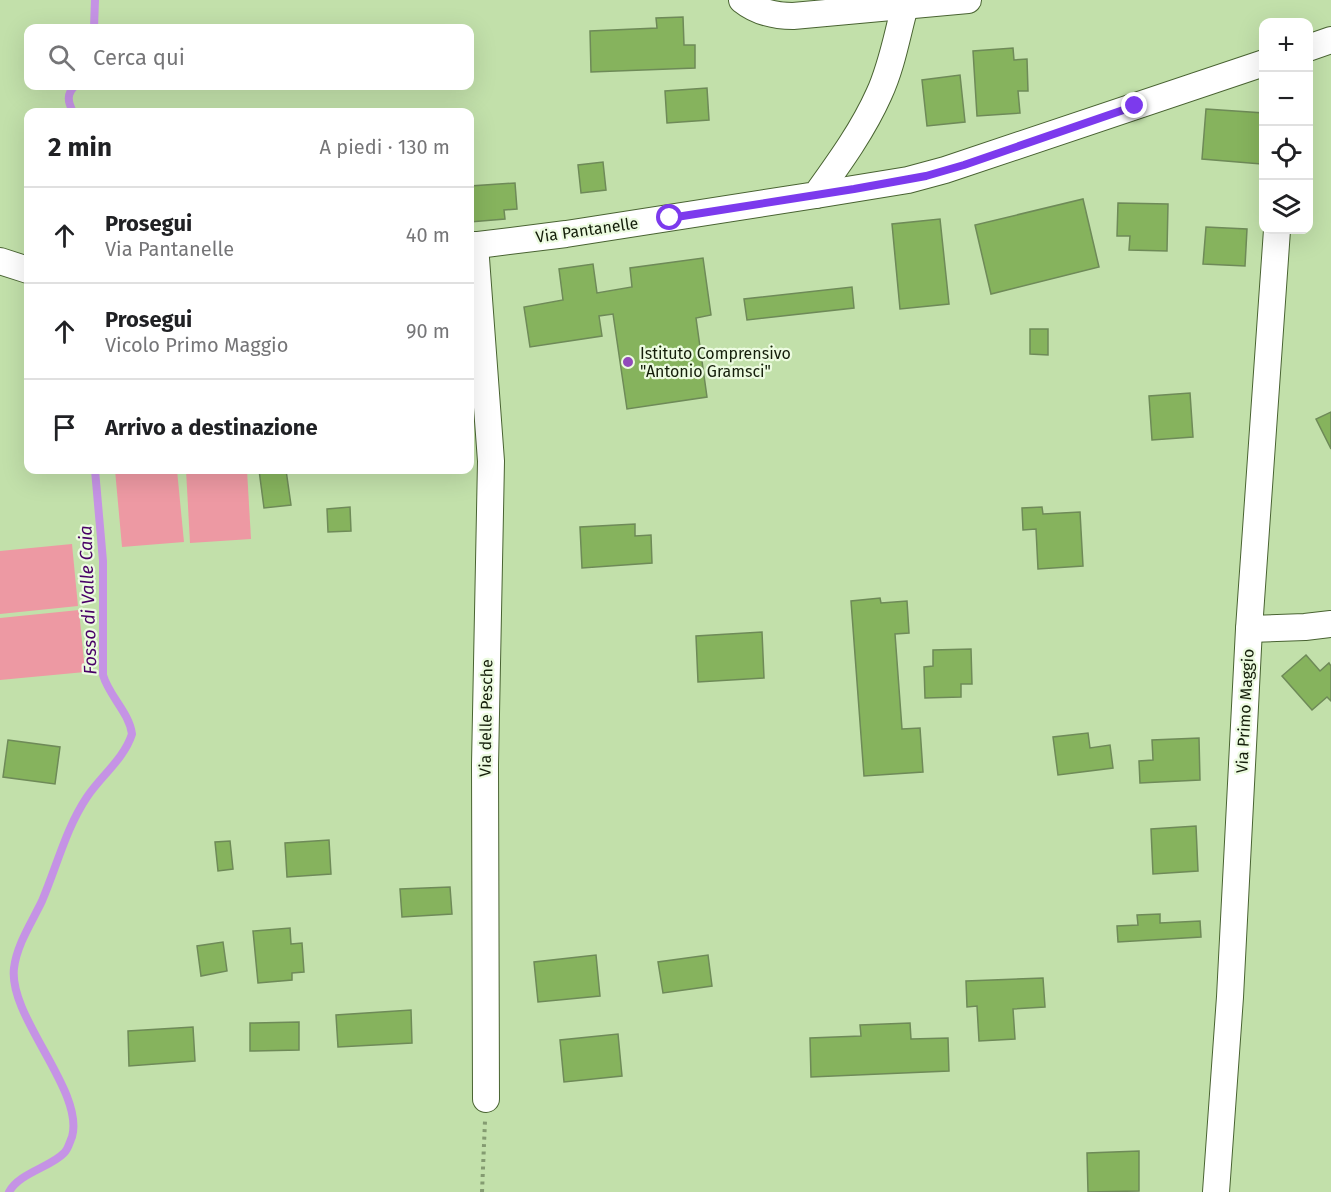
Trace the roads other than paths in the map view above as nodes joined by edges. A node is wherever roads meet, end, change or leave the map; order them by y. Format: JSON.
{"nodes":[{"id":1,"x":742,"y":0,"type":"edge"},
{"id":2,"x":968,"y":0,"type":"edge"},
{"id":3,"x":905,"y":6,"type":"junction"},
{"id":4,"x":1331,"y":40,"type":"edge"},
{"id":5,"x":1313,"y":46,"type":"edge"},
{"id":6,"x":1259,"y":64,"type":"edge"},
{"id":7,"x":816,"y":195,"type":"junction"},
{"id":8,"x":1277,"y":234,"type":"edge"},
{"id":9,"x":474,"y":246,"type":"edge"},
{"id":10,"x":0,"y":261,"type":"edge"},
{"id":11,"x":24,"y":269,"type":"edge"},
{"id":12,"x":474,"y":269,"type":"edge"},
{"id":13,"x":1331,"y":624,"type":"edge"},
{"id":14,"x":1249,"y":630,"type":"junction"},
{"id":15,"x":486,"y":1100,"type":"road end"},
{"id":16,"x":1216,"y":1192,"type":"edge"}],
"edges":[{"from":1,"to":3,"type":"street"},
{"from":2,"to":3,"type":"street"},
{"from":3,"to":7,"type":"street"},
{"from":4,"to":5,"type":"street"},
{"from":6,"to":7,"type":"street","name":"Via Pantanelle"},
{"from":7,"to":9,"type":"street","name":"Via Pantanelle"},
{"from":8,"to":14,"type":"street","name":"Via Primo Maggio"},
{"from":10,"to":11,"type":"street"},
{"from":12,"to":15,"type":"street","name":"Via delle Pesche"},
{"from":13,"to":14,"type":"street"},
{"from":14,"to":16,"type":"street","name":"Via Primo Maggio"}]}
